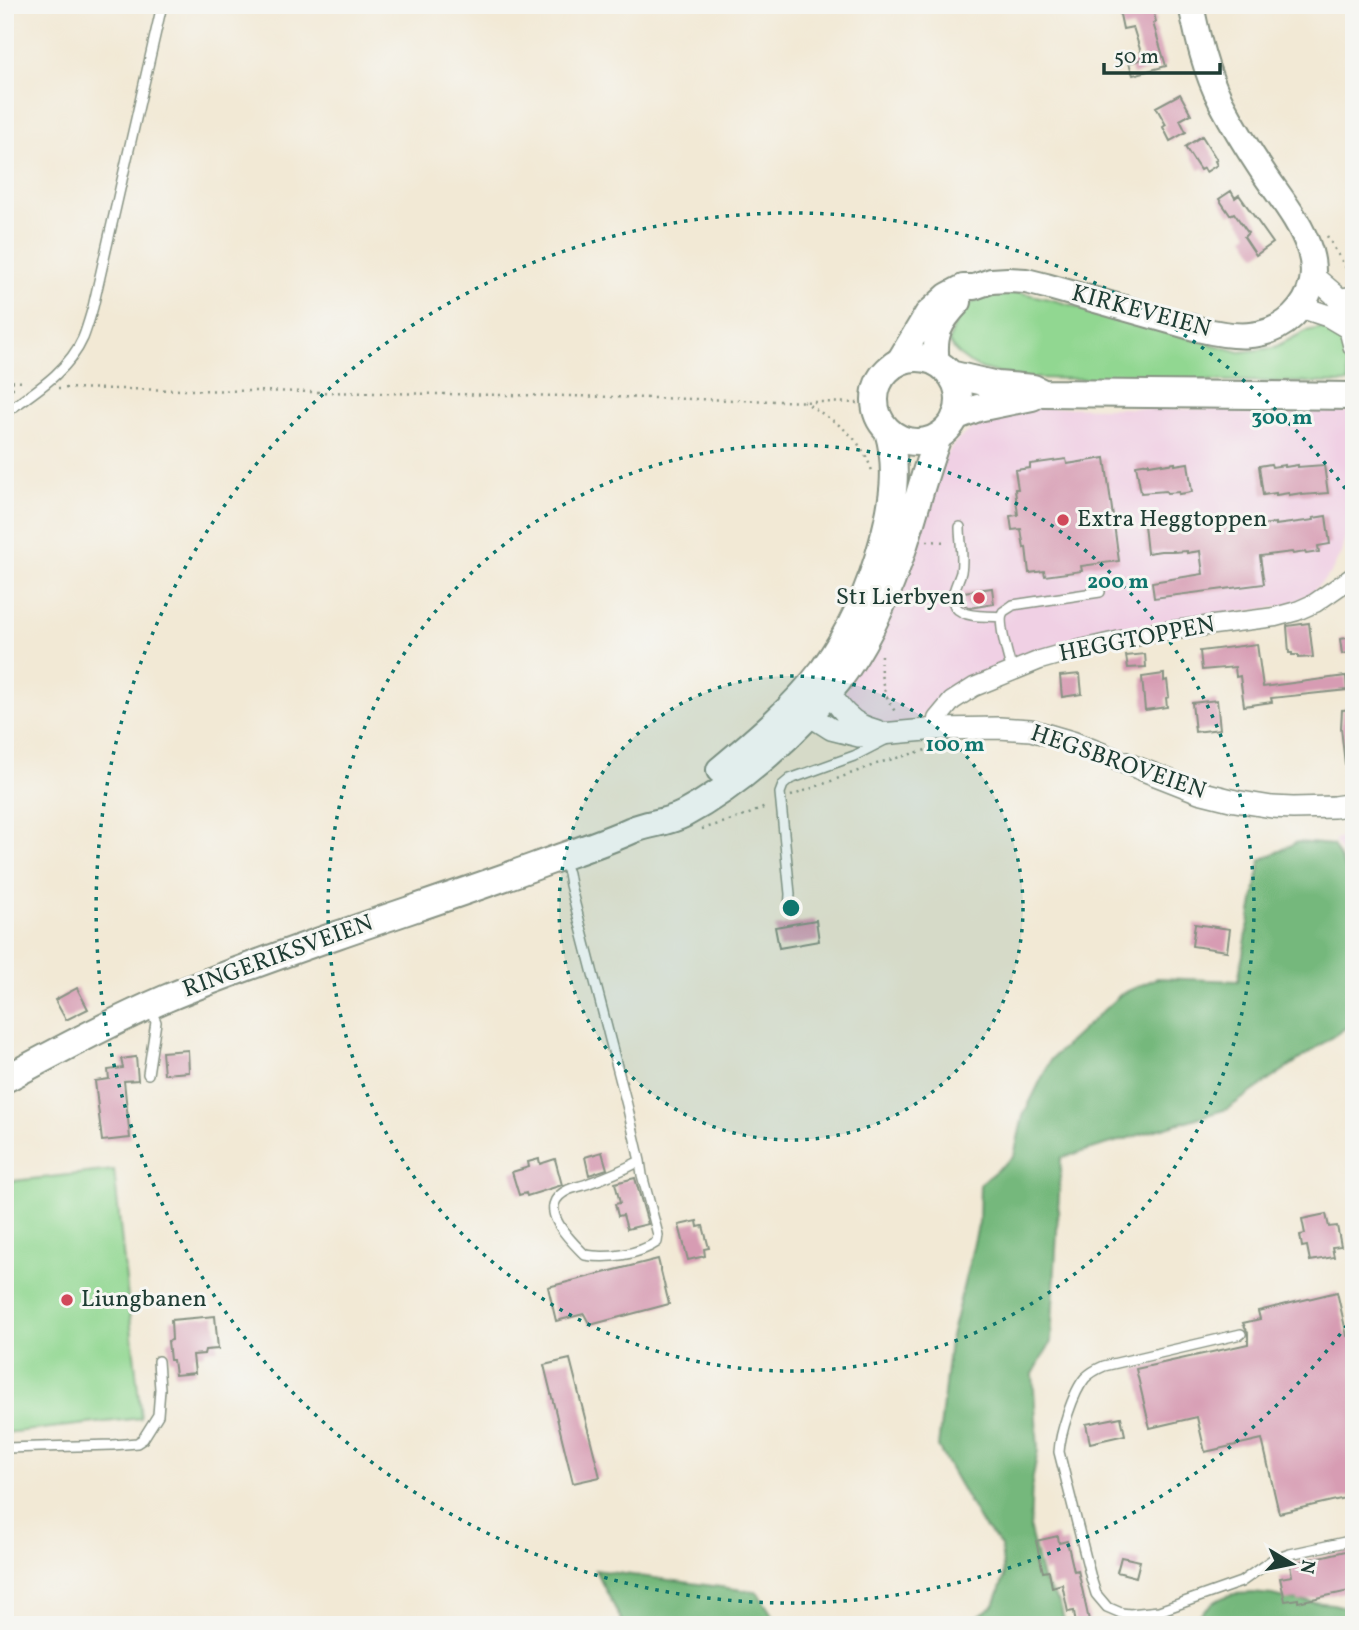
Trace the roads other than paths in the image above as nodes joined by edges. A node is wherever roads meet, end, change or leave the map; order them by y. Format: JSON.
{"nodes":[{"id":1,"x":162,"y":5,"type":"edge"},
{"id":2,"x":1191,"y":5,"type":"edge"},
{"id":3,"x":1313,"y":276,"type":"junction"},
{"id":4,"x":974,"y":287,"type":"junction"},
{"id":5,"x":1344,"y":293,"type":"edge"},
{"id":6,"x":1301,"y":307,"type":"junction"},
{"id":7,"x":1352,"y":337,"type":"edge"},
{"id":8,"x":897,"y":364,"type":"junction"},
{"id":9,"x":944,"y":369,"type":"junction"},
{"id":10,"x":1043,"y":393,"type":"junction"},
{"id":11,"x":1354,"y":396,"type":"edge"},
{"id":12,"x":5,"y":413,"type":"edge"},
{"id":13,"x":946,"y":427,"type":"junction"},
{"id":14,"x":888,"y":431,"type":"junction"},
{"id":15,"x":960,"y":527,"type":"dead end"},
{"id":16,"x":1354,"y":576,"type":"edge"},
{"id":17,"x":1100,"y":592,"type":"dead end"},
{"id":18,"x":1001,"y":617,"type":"junction"},
{"id":19,"x":1012,"y":671,"type":"junction"},
{"id":20,"x":814,"y":699,"type":"junction"},
{"id":21,"x":892,"y":728,"type":"junction"},
{"id":22,"x":937,"y":738,"type":"junction"},
{"id":23,"x":1354,"y":804,"type":"edge"},
{"id":24,"x":561,"y":857,"type":"junction"},
{"id":25,"x":789,"y":911,"type":"dead end"},
{"id":26,"x":150,"y":1006,"type":"junction"},
{"id":27,"x":148,"y":1074,"type":"dead end"},
{"id":28,"x":5,"y":1079,"type":"edge"},
{"id":29,"x":640,"y":1161,"type":"junction"},
{"id":30,"x":1241,"y":1334,"type":"dead end"},
{"id":31,"x":158,"y":1361,"type":"dead end"},
{"id":32,"x":5,"y":1448,"type":"edge"},
{"id":33,"x":1354,"y":1540,"type":"edge"}],
"edges":[{"from":1,"to":12,"type":"lane"},
{"from":2,"to":3,"type":"main road"},
{"from":3,"to":5,"type":"street"},
{"from":3,"to":6,"type":"main road","name":"KIRKEVEIEN"},
{"from":4,"to":6,"type":"main road","name":"KIRKEVEIEN"},
{"from":4,"to":8,"type":"main road","name":"KIRKEVEIEN"},
{"from":4,"to":9,"type":"main road"},
{"from":5,"to":7,"type":"street"},
{"from":6,"to":7,"type":"street"},
{"from":8,"to":9,"type":"main road"},
{"from":8,"to":14,"type":"main road"},
{"from":9,"to":10,"type":"main road"},
{"from":9,"to":13,"type":"main road"},
{"from":10,"to":11,"type":"main road"},
{"from":10,"to":13,"type":"main road"},
{"from":13,"to":14,"type":"main road"},
{"from":13,"to":20,"type":"main road","name":"RINGERIKSVEIEN"},
{"from":14,"to":20,"type":"main road","name":"RINGERIKSVEIEN"},
{"from":15,"to":18,"type":"lane"},
{"from":16,"to":19,"type":"street","name":"HEGGTOPPEN"},
{"from":17,"to":18,"type":"lane"},
{"from":18,"to":19,"type":"lane"},
{"from":19,"to":22,"type":"street","name":"HEGGTOPPEN"},
{"from":20,"to":21,"type":"street"},
{"from":20,"to":21,"type":"street","name":"HEGSBROVEIEN"},
{"from":20,"to":24,"type":"main road","name":"RINGERIKSVEIEN"},
{"from":21,"to":22,"type":"street","name":"HEGSBROVEIEN"},
{"from":21,"to":25,"type":"lane"},
{"from":22,"to":23,"type":"street","name":"HEGSBROVEIEN"},
{"from":24,"to":26,"type":"main road","name":"RINGERIKSVEIEN"},
{"from":24,"to":29,"type":"lane"},
{"from":26,"to":27,"type":"lane"},
{"from":26,"to":28,"type":"main road","name":"RINGERIKSVEIEN"},
{"from":29,"to":29,"type":"lane"},
{"from":30,"to":33,"type":"lane"},
{"from":31,"to":32,"type":"lane"}]}
